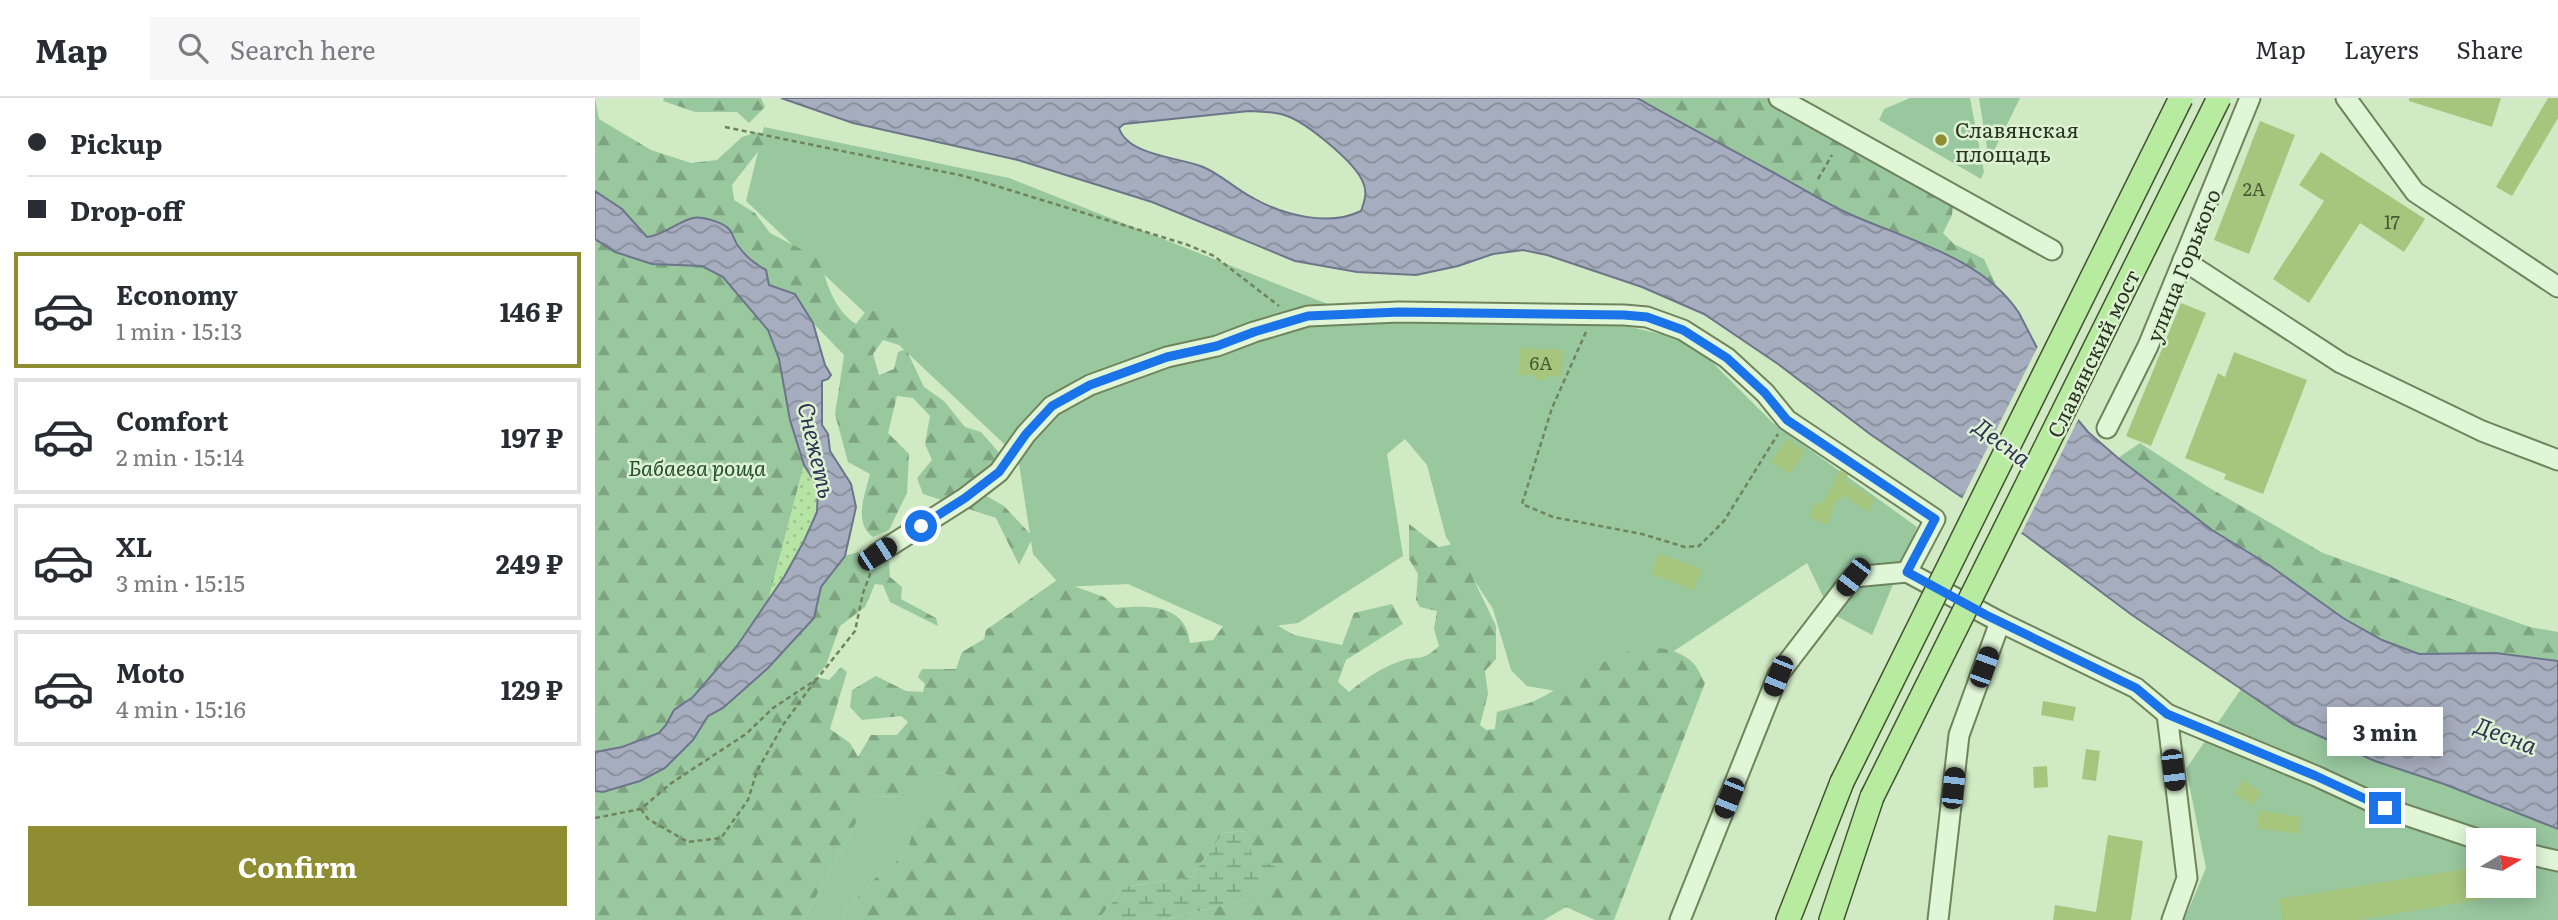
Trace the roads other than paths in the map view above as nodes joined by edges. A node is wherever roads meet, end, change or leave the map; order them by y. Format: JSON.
{"nodes":[{"id":1,"x":1779,"y":98,"type":"edge"},
{"id":2,"x":2181,"y":98,"type":"edge"},
{"id":3,"x":2219,"y":98,"type":"edge"},
{"id":4,"x":2250,"y":98,"type":"edge"},
{"id":5,"x":2346,"y":98,"type":"edge"},
{"id":6,"x":2052,"y":250,"type":"dead end"},
{"id":7,"x":2183,"y":260,"type":"junction"},
{"id":8,"x":2558,"y":286,"type":"edge"},
{"id":9,"x":2107,"y":428,"type":"dead end"},
{"id":10,"x":2558,"y":460,"type":"edge"},
{"id":11,"x":877,"y":554,"type":"road end"},
{"id":12,"x":1907,"y":572,"type":"junction"},
{"id":13,"x":2000,"y":622,"type":"junction"},
{"id":14,"x":2167,"y":714,"type":"junction"},
{"id":15,"x":2466,"y":835,"type":"edge"},
{"id":16,"x":2536,"y":856,"type":"edge"},
{"id":17,"x":2558,"y":861,"type":"edge"},
{"id":18,"x":1680,"y":920,"type":"edge"},
{"id":19,"x":1788,"y":920,"type":"edge"},
{"id":20,"x":1831,"y":920,"type":"edge"},
{"id":21,"x":1938,"y":920,"type":"edge"},
{"id":22,"x":2172,"y":920,"type":"edge"}],
"edges":[{"from":1,"to":6,"type":"street"},
{"from":2,"to":19,"type":"main road","name":"Славянский мост","bridge":true},
{"from":3,"to":20,"type":"main road","name":"Славянский мост","bridge":true},
{"from":4,"to":7,"type":"street","name":"улица Горького"},
{"from":5,"to":8,"type":"street"},
{"from":7,"to":9,"type":"street","name":"улица Горького"},
{"from":7,"to":10,"type":"street"},
{"from":11,"to":12,"type":"street"},
{"from":12,"to":13,"type":"street"},
{"from":12,"to":18,"type":"street"},
{"from":13,"to":14,"type":"street"},
{"from":13,"to":21,"type":"street"},
{"from":14,"to":15,"type":"street"},
{"from":14,"to":22,"type":"street"},
{"from":16,"to":17,"type":"street"}]}
